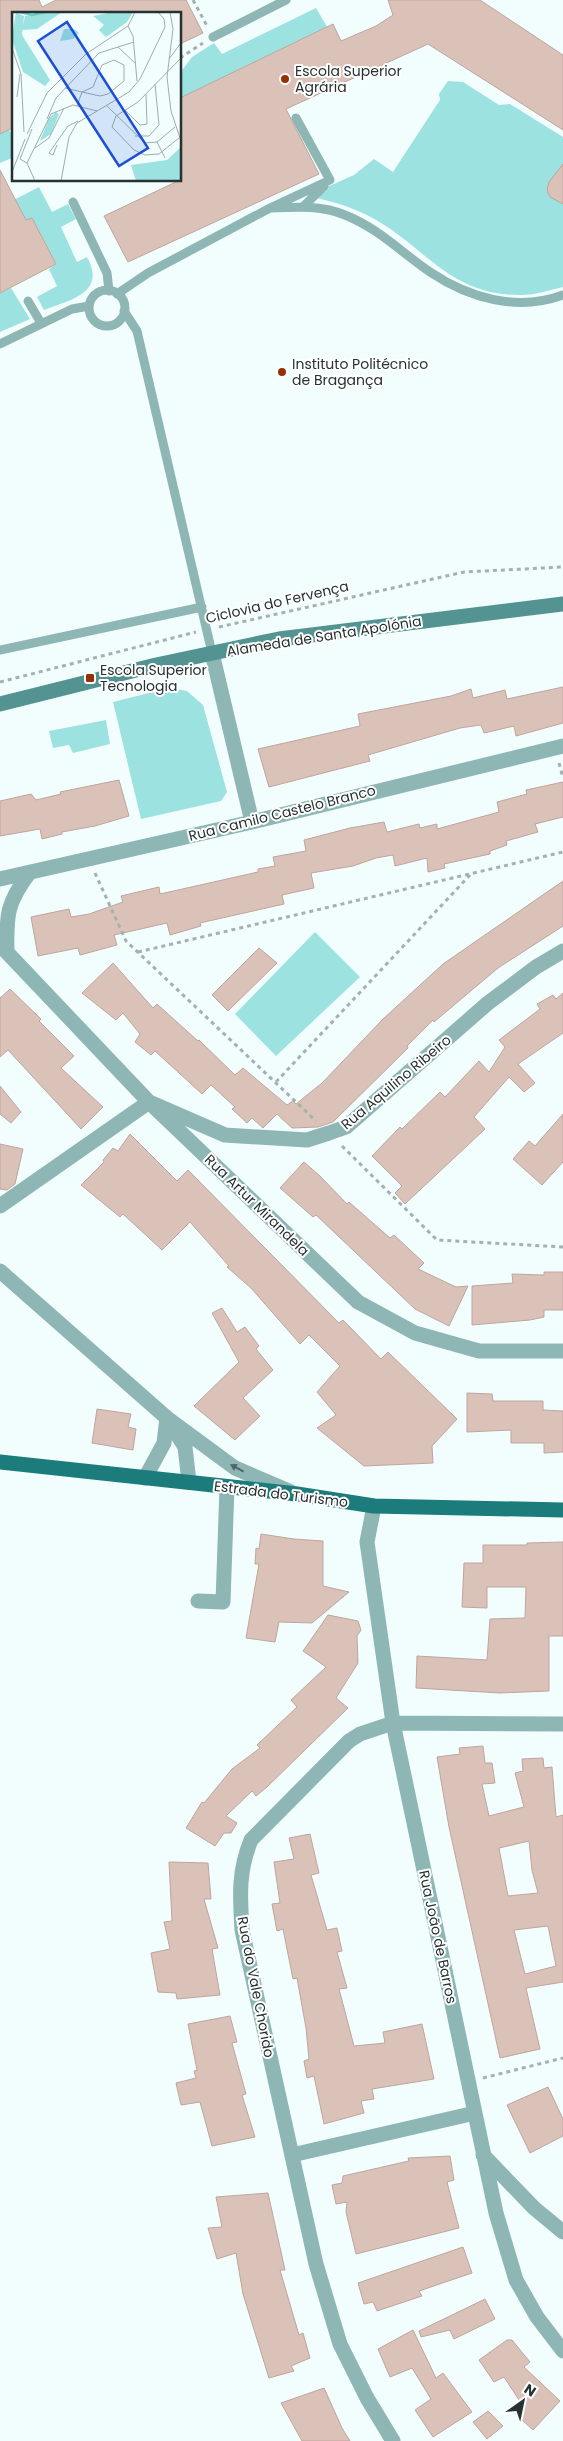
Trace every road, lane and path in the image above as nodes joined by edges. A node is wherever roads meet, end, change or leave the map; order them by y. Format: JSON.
{"nodes":[{"id":1,"x":192,"y":0,"type":"edge"},
{"id":2,"x":286,"y":0,"type":"edge"},
{"id":3,"x":213,"y":37,"type":"junction"},
{"id":4,"x":181,"y":57,"type":"edge"},
{"id":5,"x":296,"y":118,"type":"dead end"},
{"id":6,"x":330,"y":180,"type":"junction"},
{"id":7,"x":73,"y":202,"type":"dead end"},
{"id":8,"x":303,"y":207,"type":"junction"},
{"id":9,"x":270,"y":208,"type":"junction"},
{"id":10,"x":113,"y":292,"type":"junction"},
{"id":11,"x":563,"y":295,"type":"edge"},
{"id":12,"x":28,"y":301,"type":"dead end"},
{"id":13,"x":89,"y":306,"type":"junction"},
{"id":14,"x":124,"y":311,"type":"junction"},
{"id":15,"x":41,"y":323,"type":"junction"},
{"id":16,"x":0,"y":344,"type":"edge"},
{"id":17,"x":563,"y":567,"type":"edge"},
{"id":18,"x":563,"y":604,"type":"edge"},
{"id":19,"x":202,"y":607,"type":"junction"},
{"id":20,"x":208,"y":629,"type":"junction"},
{"id":21,"x":0,"y":650,"type":"edge"},
{"id":22,"x":212,"y":653,"type":"junction"},
{"id":23,"x":0,"y":682,"type":"edge"},
{"id":24,"x":0,"y":704,"type":"edge"},
{"id":25,"x":563,"y":746,"type":"edge"},
{"id":26,"x":252,"y":822,"type":"junction"},
{"id":27,"x":563,"y":852,"type":"edge"},
{"id":28,"x":89,"y":859,"type":"junction"},
{"id":29,"x":30,"y":872,"type":"junction"},
{"id":30,"x":471,"y":874,"type":"junction"},
{"id":31,"x":0,"y":879,"type":"edge"},
{"id":32,"x":4,"y":949,"type":"edge"},
{"id":33,"x":563,"y":950,"type":"edge"},
{"id":34,"x":137,"y":952,"type":"junction"},
{"id":35,"x":276,"y":1082,"type":"junction"},
{"id":36,"x":149,"y":1102,"type":"junction"},
{"id":37,"x":329,"y":1133,"type":"junction"},
{"id":38,"x":0,"y":1206,"type":"edge"},
{"id":39,"x":563,"y":1247,"type":"edge"},
{"id":40,"x":0,"y":1270,"type":"edge"},
{"id":41,"x":563,"y":1351,"type":"edge"},
{"id":42,"x":167,"y":1418,"type":"junction"},
{"id":43,"x":0,"y":1462,"type":"edge"},
{"id":44,"x":145,"y":1478,"type":"junction"},
{"id":45,"x":189,"y":1482,"type":"junction"},
{"id":46,"x":227,"y":1487,"type":"junction"},
{"id":47,"x":297,"y":1494,"type":"junction"},
{"id":48,"x":374,"y":1506,"type":"junction"},
{"id":49,"x":563,"y":1510,"type":"edge"},
{"id":50,"x":198,"y":1601,"type":"dead end"},
{"id":51,"x":393,"y":1723,"type":"junction"},
{"id":52,"x":563,"y":1724,"type":"edge"},
{"id":53,"x":563,"y":2058,"type":"edge"},
{"id":54,"x":468,"y":2082,"type":"junction"},
{"id":55,"x":475,"y":2114,"type":"junction"},
{"id":56,"x":292,"y":2155,"type":"junction"},
{"id":57,"x":483,"y":2155,"type":"junction"},
{"id":58,"x":563,"y":2232,"type":"edge"},
{"id":59,"x":563,"y":2351,"type":"edge"},
{"id":60,"x":393,"y":2441,"type":"edge"}],
"edges":[{"from":1,"to":3,"type":"path"},
{"from":2,"to":3,"type":"lane"},
{"from":3,"to":4,"type":"path"},
{"from":5,"to":6,"type":"lane"},
{"from":6,"to":8,"type":"lane"},
{"from":6,"to":9,"type":"lane"},
{"from":7,"to":10,"type":"lane"},
{"from":8,"to":9,"type":"lane"},
{"from":8,"to":11,"type":"lane"},
{"from":9,"to":10,"type":"lane"},
{"from":10,"to":13,"type":"lane"},
{"from":10,"to":14,"type":"lane"},
{"from":12,"to":15,"type":"lane"},
{"from":13,"to":14,"type":"lane"},
{"from":13,"to":15,"type":"lane"},
{"from":14,"to":19,"type":"lane"},
{"from":15,"to":16,"type":"lane"},
{"from":17,"to":20,"type":"path","name":"Ciclovia do Fervença"},
{"from":18,"to":22,"type":"street","name":"Alameda de Santa Apolónia"},
{"from":19,"to":20,"type":"lane"},
{"from":19,"to":21,"type":"lane"},
{"from":20,"to":22,"type":"lane"},
{"from":20,"to":23,"type":"path","name":"Ciclovia do Fervença"},
{"from":22,"to":24,"type":"street","name":"Alameda de Santa Apolónia"},
{"from":22,"to":26,"type":"street"},
{"from":25,"to":26,"type":"street","name":"Rua Camilo Castelo Branco"},
{"from":26,"to":28,"type":"street","name":"Rua Camilo Castelo Branco"},
{"from":27,"to":30,"type":"path"},
{"from":28,"to":29,"type":"street","name":"Rua Camilo Castelo Branco"},
{"from":28,"to":34,"type":"path"},
{"from":29,"to":31,"type":"street","name":"Rua Camilo Castelo Branco"},
{"from":29,"to":32,"type":"street","name":"Rua Artur Mirandela"},
{"from":30,"to":34,"type":"path"},
{"from":30,"to":35,"type":"path"},
{"from":32,"to":36,"type":"street","name":"Rua Artur Mirandela"},
{"from":33,"to":37,"type":"street","name":"Rua Aquilino Ribeiro"},
{"from":34,"to":35,"type":"path"},
{"from":35,"to":37,"type":"path"},
{"from":36,"to":37,"type":"street","name":"Rua Aquilino Ribeiro"},
{"from":36,"to":38,"type":"street"},
{"from":36,"to":41,"type":"street","name":"Rua Artur Mirandela"},
{"from":37,"to":39,"type":"path"},
{"from":40,"to":42,"type":"street"},
{"from":42,"to":44,"type":"street"},
{"from":42,"to":45,"type":"street"},
{"from":47,"to":42,"type":"street","one_way":true},
{"from":43,"to":44,"type":"main road","name":"Estrada do Turismo"},
{"from":44,"to":45,"type":"main road","name":"Estrada do Turismo"},
{"from":45,"to":46,"type":"main road","name":"Estrada do Turismo"},
{"from":46,"to":47,"type":"main road","name":"Estrada do Turismo"},
{"from":46,"to":50,"type":"street"},
{"from":47,"to":48,"type":"main road","name":"Estrada do Turismo"},
{"from":48,"to":49,"type":"main road","name":"Estrada do Turismo"},
{"from":48,"to":51,"type":"street","name":"Rua João de Barros"},
{"from":51,"to":52,"type":"street","name":"Rua do Vale Chorido"},
{"from":51,"to":54,"type":"street","name":"Rua João de Barros"},
{"from":51,"to":56,"type":"street","name":"Rua do Vale Chorido"},
{"from":53,"to":54,"type":"path"},
{"from":54,"to":55,"type":"street","name":"Rua João de Barros"},
{"from":55,"to":56,"type":"street"},
{"from":55,"to":57,"type":"street","name":"Rua João de Barros"},
{"from":56,"to":60,"type":"street","name":"Rua do Vale Chorido"},
{"from":57,"to":58,"type":"street"},
{"from":57,"to":59,"type":"street","name":"Rua João de Barros"}]}
